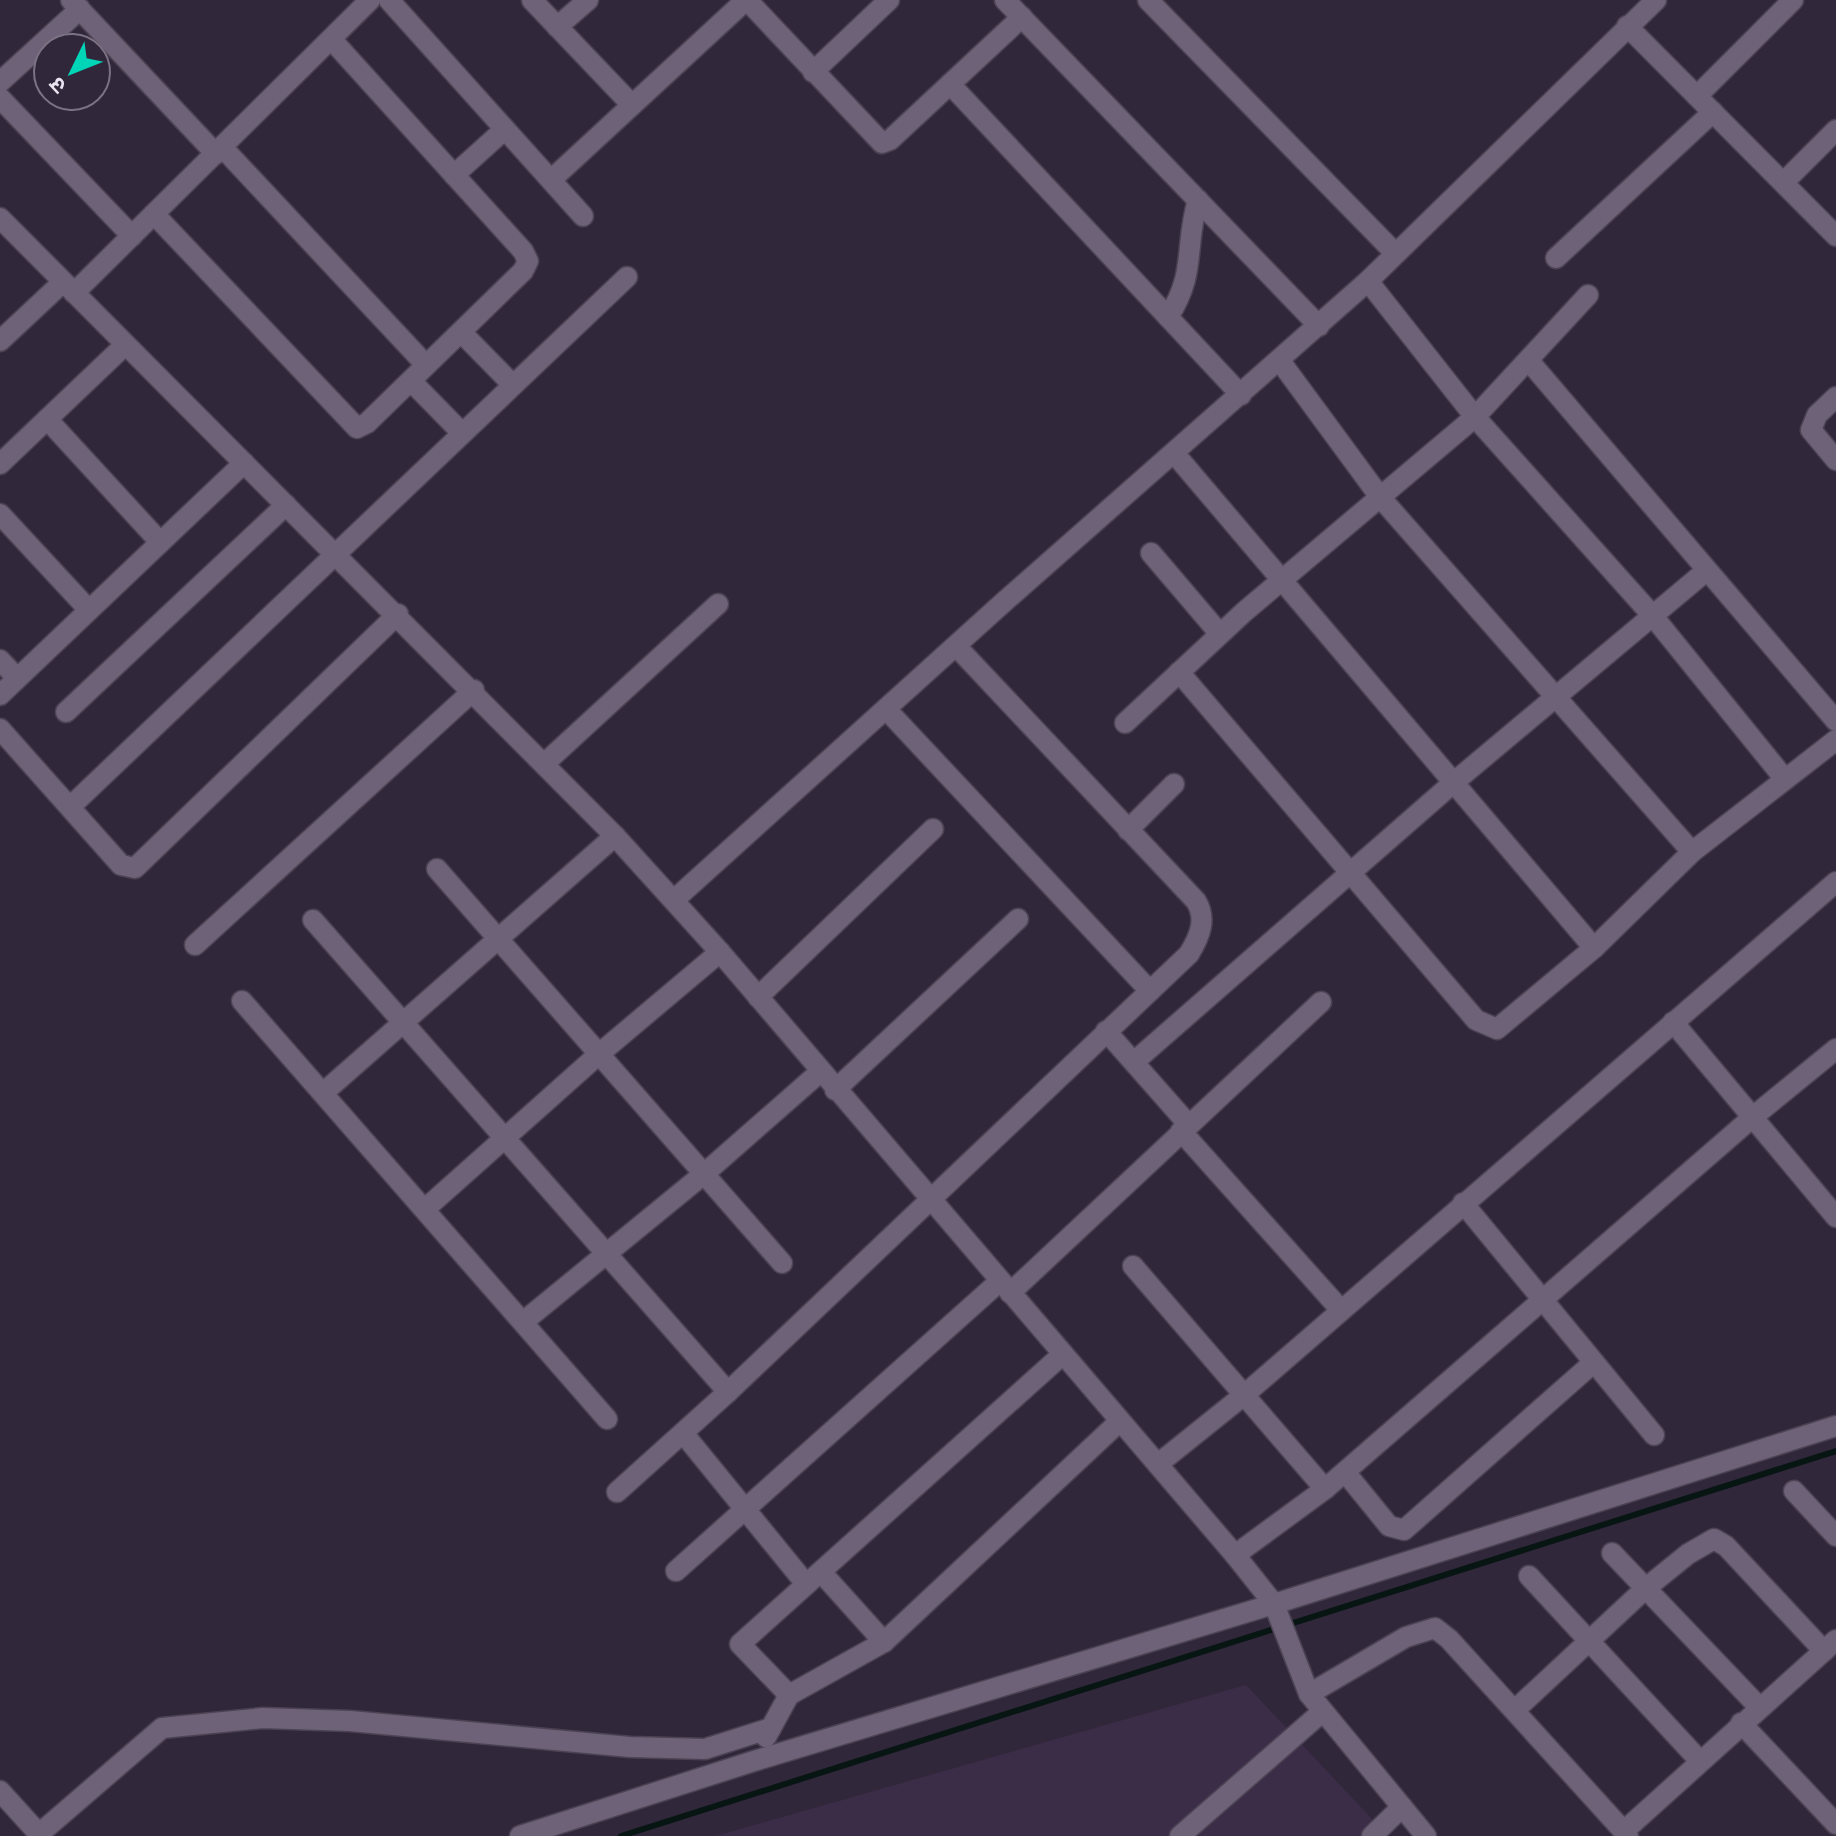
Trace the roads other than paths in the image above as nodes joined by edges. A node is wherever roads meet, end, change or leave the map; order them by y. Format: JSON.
{"nodes":[{"id":1,"x":370,"y":0,"type":"edge"},
{"id":2,"x":389,"y":0,"type":"edge"},
{"id":3,"x":532,"y":0,"type":"edge"},
{"id":4,"x":588,"y":0,"type":"edge"},
{"id":5,"x":747,"y":0,"type":"edge"},
{"id":6,"x":889,"y":0,"type":"edge"},
{"id":7,"x":1005,"y":0,"type":"edge"},
{"id":8,"x":1148,"y":0,"type":"edge"},
{"id":9,"x":1656,"y":0,"type":"edge"},
{"id":10,"x":1793,"y":0,"type":"edge"},
{"id":11,"x":76,"y":4,"type":"edge"},
{"id":12,"x":1022,"y":17,"type":"junction"},
{"id":13,"x":1627,"y":26,"type":"junction"},
{"id":14,"x":557,"y":27,"type":"junction"},
{"id":15,"x":332,"y":40,"type":"junction"},
{"id":16,"x":813,"y":72,"type":"junction"},
{"id":17,"x":0,"y":82,"type":"edge"},
{"id":18,"x":950,"y":84,"type":"junction"},
{"id":19,"x":1697,"y":96,"type":"junction"},
{"id":20,"x":0,"y":98,"type":"edge"},
{"id":21,"x":632,"y":105,"type":"junction"},
{"id":22,"x":1713,"y":112,"type":"junction"},
{"id":23,"x":504,"y":130,"type":"junction"},
{"id":24,"x":1836,"y":130,"type":"edge"},
{"id":25,"x":220,"y":151,"type":"junction"},
{"id":26,"x":454,"y":175,"type":"junction"},
{"id":27,"x":551,"y":180,"type":"junction"},
{"id":28,"x":1785,"y":181,"type":"junction"},
{"id":29,"x":1198,"y":200,"type":"junction"},
{"id":30,"x":154,"y":214,"type":"junction"},
{"id":31,"x":583,"y":216,"type":"dead end"},
{"id":32,"x":0,"y":218,"type":"edge"},
{"id":33,"x":132,"y":236,"type":"junction"},
{"id":34,"x":1836,"y":236,"type":"edge"},
{"id":35,"x":1395,"y":253,"type":"junction"},
{"id":36,"x":1556,"y":258,"type":"dead end"},
{"id":37,"x":627,"y":277,"type":"dead end"},
{"id":38,"x":1368,"y":281,"type":"junction"},
{"id":39,"x":68,"y":288,"type":"junction"},
{"id":40,"x":1588,"y":295,"type":"dead end"},
{"id":41,"x":1168,"y":317,"type":"junction"},
{"id":42,"x":1319,"y":326,"type":"junction"},
{"id":43,"x":461,"y":332,"type":"junction"},
{"id":44,"x":0,"y":341,"type":"edge"},
{"id":45,"x":125,"y":345,"type":"junction"},
{"id":46,"x":1280,"y":361,"type":"junction"},
{"id":47,"x":1529,"y":361,"type":"junction"},
{"id":48,"x":426,"y":365,"type":"junction"},
{"id":49,"x":411,"y":381,"type":"junction"},
{"id":50,"x":513,"y":385,"type":"junction"},
{"id":51,"x":1241,"y":395,"type":"junction"},
{"id":52,"x":1836,"y":397,"type":"edge"},
{"id":53,"x":1475,"y":417,"type":"junction"},
{"id":54,"x":47,"y":419,"type":"junction"},
{"id":55,"x":461,"y":432,"type":"junction"},
{"id":56,"x":1174,"y":453,"type":"junction"},
{"id":57,"x":1836,"y":460,"type":"edge"},
{"id":58,"x":244,"y":463,"type":"junction"},
{"id":59,"x":0,"y":464,"type":"edge"},
{"id":60,"x":1380,"y":497,"type":"junction"},
{"id":61,"x":286,"y":505,"type":"junction"},
{"id":62,"x":0,"y":514,"type":"edge"},
{"id":63,"x":160,"y":542,"type":"junction"},
{"id":64,"x":334,"y":552,"type":"junction"},
{"id":65,"x":1151,"y":553,"type":"dead end"},
{"id":66,"x":1706,"y":571,"type":"junction"},
{"id":67,"x":1283,"y":580,"type":"junction"},
{"id":68,"x":718,"y":604,"type":"dead end"},
{"id":69,"x":89,"y":610,"type":"junction"},
{"id":70,"x":398,"y":614,"type":"junction"},
{"id":71,"x":1652,"y":615,"type":"junction"},
{"id":72,"x":1220,"y":634,"type":"junction"},
{"id":73,"x":957,"y":647,"type":"junction"},
{"id":74,"x":0,"y":660,"type":"edge"},
{"id":75,"x":1179,"y":672,"type":"junction"},
{"id":76,"x":17,"y":678,"type":"junction"},
{"id":77,"x":474,"y":690,"type":"junction"},
{"id":78,"x":0,"y":695,"type":"edge"},
{"id":79,"x":1557,"y":695,"type":"junction"},
{"id":80,"x":886,"y":709,"type":"junction"},
{"id":81,"x":66,"y":712,"type":"dead end"},
{"id":82,"x":1836,"y":721,"type":"edge"},
{"id":83,"x":1125,"y":723,"type":"dead end"},
{"id":84,"x":0,"y":729,"type":"edge"},
{"id":85,"x":1836,"y":740,"type":"edge"},
{"id":86,"x":545,"y":763,"type":"junction"},
{"id":87,"x":1784,"y":778,"type":"junction"},
{"id":88,"x":1453,"y":783,"type":"junction"},
{"id":89,"x":1174,"y":784,"type":"dead end"},
{"id":90,"x":70,"y":807,"type":"junction"},
{"id":91,"x":933,"y":829,"type":"dead end"},
{"id":92,"x":1128,"y":830,"type":"junction"},
{"id":93,"x":615,"y":836,"type":"junction"},
{"id":94,"x":1692,"y":852,"type":"junction"},
{"id":95,"x":437,"y":869,"type":"dead end"},
{"id":96,"x":1354,"y":874,"type":"junction"},
{"id":97,"x":1836,"y":882,"type":"edge"},
{"id":98,"x":674,"y":900,"type":"junction"},
{"id":99,"x":1018,"y":919,"type":"dead end"},
{"id":100,"x":313,"y":920,"type":"dead end"},
{"id":101,"x":498,"y":939,"type":"junction"},
{"id":102,"x":195,"y":945,"type":"dead end"},
{"id":103,"x":1594,"y":948,"type":"junction"},
{"id":104,"x":720,"y":952,"type":"junction"},
{"id":105,"x":1150,"y":991,"type":"junction"},
{"id":106,"x":758,"y":997,"type":"junction"},
{"id":107,"x":242,"y":1001,"type":"dead end"},
{"id":108,"x":1321,"y":1002,"type":"dead end"},
{"id":109,"x":404,"y":1022,"type":"junction"},
{"id":110,"x":1673,"y":1022,"type":"junction"},
{"id":111,"x":1106,"y":1031,"type":"junction"},
{"id":112,"x":599,"y":1054,"type":"junction"},
{"id":113,"x":1834,"y":1055,"type":"edge"},
{"id":114,"x":1135,"y":1061,"type":"junction"},
{"id":115,"x":820,"y":1072,"type":"junction"},
{"id":116,"x":835,"y":1090,"type":"junction"},
{"id":117,"x":323,"y":1093,"type":"junction"},
{"id":118,"x":1754,"y":1116,"type":"junction"},
{"id":119,"x":1185,"y":1127,"type":"junction"},
{"id":120,"x":505,"y":1137,"type":"junction"},
{"id":121,"x":705,"y":1173,"type":"junction"},
{"id":122,"x":930,"y":1200,"type":"junction"},
{"id":123,"x":1463,"y":1203,"type":"junction"},
{"id":124,"x":425,"y":1209,"type":"junction"},
{"id":125,"x":1836,"y":1217,"type":"edge"},
{"id":126,"x":607,"y":1255,"type":"junction"},
{"id":127,"x":782,"y":1263,"type":"dead end"},
{"id":128,"x":1133,"y":1266,"type":"dead end"},
{"id":129,"x":1005,"y":1287,"type":"junction"},
{"id":130,"x":1542,"y":1300,"type":"junction"},
{"id":131,"x":1340,"y":1309,"type":"junction"},
{"id":132,"x":523,"y":1322,"type":"junction"},
{"id":133,"x":1063,"y":1354,"type":"junction"},
{"id":134,"x":1593,"y":1363,"type":"junction"},
{"id":135,"x":728,"y":1392,"type":"junction"},
{"id":136,"x":1244,"y":1395,"type":"junction"},
{"id":137,"x":607,"y":1419,"type":"dead end"},
{"id":138,"x":1120,"y":1421,"type":"junction"},
{"id":139,"x":1836,"y":1426,"type":"edge"},
{"id":140,"x":683,"y":1433,"type":"junction"},
{"id":141,"x":1654,"y":1435,"type":"dead end"},
{"id":142,"x":1158,"y":1464,"type":"junction"},
{"id":143,"x":1345,"y":1472,"type":"junction"},
{"id":144,"x":1325,"y":1489,"type":"junction"},
{"id":145,"x":1794,"y":1491,"type":"dead end"},
{"id":146,"x":617,"y":1492,"type":"dead end"},
{"id":147,"x":745,"y":1510,"type":"junction"},
{"id":148,"x":1836,"y":1536,"type":"edge"},
{"id":149,"x":1612,"y":1553,"type":"dead end"},
{"id":150,"x":1235,"y":1555,"type":"junction"},
{"id":151,"x":676,"y":1571,"type":"dead end"},
{"id":152,"x":1529,"y":1576,"type":"dead end"},
{"id":153,"x":814,"y":1578,"type":"junction"},
{"id":154,"x":1646,"y":1588,"type":"junction"},
{"id":155,"x":1276,"y":1608,"type":"junction"},
{"id":156,"x":1589,"y":1641,"type":"junction"},
{"id":157,"x":884,"y":1642,"type":"junction"},
{"id":158,"x":1830,"y":1645,"type":"edge"},
{"id":159,"x":1309,"y":1694,"type":"junction"},
{"id":160,"x":789,"y":1695,"type":"junction"},
{"id":161,"x":1759,"y":1707,"type":"junction"},
{"id":162,"x":1515,"y":1710,"type":"junction"},
{"id":163,"x":1322,"y":1712,"type":"junction"},
{"id":164,"x":1741,"y":1723,"type":"junction"},
{"id":165,"x":771,"y":1728,"type":"junction"},
{"id":166,"x":1699,"y":1760,"type":"junction"},
{"id":167,"x":754,"y":1761,"type":"junction"},
{"id":168,"x":0,"y":1791,"type":"edge"},
{"id":169,"x":1402,"y":1807,"type":"junction"},
{"id":170,"x":1836,"y":1824,"type":"edge"},
{"id":171,"x":1626,"y":1833,"type":"edge"},
{"id":172,"x":39,"y":1835,"type":"edge"},
{"id":173,"x":520,"y":1836,"type":"edge"},
{"id":174,"x":1180,"y":1836,"type":"edge"},
{"id":175,"x":1372,"y":1836,"type":"edge"},
{"id":176,"x":1426,"y":1836,"type":"edge"}],
"edges":[{"from":1,"to":15,"type":"street"},
{"from":2,"to":23,"type":"street"},
{"from":3,"to":14,"type":"street"},
{"from":4,"to":14,"type":"street"},
{"from":5,"to":16,"type":"street"},
{"from":5,"to":21,"type":"street"},
{"from":6,"to":16,"type":"street"},
{"from":7,"to":12,"type":"street"},
{"from":8,"to":35,"type":"street"},
{"from":9,"to":13,"type":"street"},
{"from":10,"to":19,"type":"street"},
{"from":11,"to":17,"type":"street"},
{"from":11,"to":25,"type":"street"},
{"from":12,"to":18,"type":"street"},
{"from":12,"to":29,"type":"street"},
{"from":13,"to":19,"type":"street"},
{"from":13,"to":35,"type":"street"},
{"from":14,"to":21,"type":"street"},
{"from":15,"to":25,"type":"street"},
{"from":15,"to":26,"type":"street"},
{"from":16,"to":18,"type":"street"},
{"from":18,"to":41,"type":"street"},
{"from":19,"to":22,"type":"street"},
{"from":20,"to":33,"type":"street"},
{"from":21,"to":27,"type":"street"},
{"from":22,"to":28,"type":"street"},
{"from":22,"to":36,"type":"street"},
{"from":23,"to":26,"type":"street"},
{"from":23,"to":27,"type":"street"},
{"from":24,"to":28,"type":"street"},
{"from":25,"to":30,"type":"street"},
{"from":25,"to":48,"type":"street"},
{"from":26,"to":43,"type":"street"},
{"from":27,"to":31,"type":"street"},
{"from":28,"to":34,"type":"street"},
{"from":29,"to":41,"type":"street"},
{"from":29,"to":42,"type":"street"},
{"from":30,"to":33,"type":"street"},
{"from":30,"to":49,"type":"street"},
{"from":32,"to":39,"type":"street"},
{"from":33,"to":39,"type":"street"},
{"from":35,"to":38,"type":"street"},
{"from":37,"to":50,"type":"street"},
{"from":38,"to":42,"type":"street"},
{"from":38,"to":53,"type":"street"},
{"from":39,"to":44,"type":"street"},
{"from":39,"to":45,"type":"street"},
{"from":40,"to":47,"type":"street"},
{"from":41,"to":51,"type":"street"},
{"from":42,"to":46,"type":"street"},
{"from":43,"to":48,"type":"street"},
{"from":43,"to":50,"type":"street"},
{"from":45,"to":54,"type":"street"},
{"from":45,"to":58,"type":"street"},
{"from":46,"to":51,"type":"street"},
{"from":46,"to":60,"type":"street"},
{"from":47,"to":53,"type":"street"},
{"from":47,"to":66,"type":"street"},
{"from":48,"to":49,"type":"street"},
{"from":49,"to":55,"type":"street"},
{"from":50,"to":55,"type":"street"},
{"from":51,"to":56,"type":"street"},
{"from":52,"to":57,"type":"street"},
{"from":53,"to":60,"type":"street"},
{"from":53,"to":71,"type":"street"},
{"from":54,"to":59,"type":"street"},
{"from":54,"to":63,"type":"street"},
{"from":55,"to":64,"type":"street"},
{"from":56,"to":67,"type":"street"},
{"from":56,"to":73,"type":"street"},
{"from":58,"to":61,"type":"street"},
{"from":58,"to":63,"type":"street"},
{"from":60,"to":67,"type":"street"},
{"from":60,"to":79,"type":"street"},
{"from":61,"to":64,"type":"street"},
{"from":61,"to":81,"type":"street"},
{"from":62,"to":69,"type":"street"},
{"from":63,"to":69,"type":"street"},
{"from":64,"to":70,"type":"street"},
{"from":64,"to":90,"type":"street"},
{"from":65,"to":72,"type":"street"},
{"from":66,"to":71,"type":"street"},
{"from":66,"to":82,"type":"street"},
{"from":67,"to":72,"type":"street"},
{"from":67,"to":88,"type":"street"},
{"from":68,"to":86,"type":"street"},
{"from":69,"to":76,"type":"street"},
{"from":70,"to":77,"type":"street"},
{"from":70,"to":90,"type":"street"},
{"from":71,"to":79,"type":"street"},
{"from":71,"to":87,"type":"street"},
{"from":72,"to":75,"type":"street"},
{"from":73,"to":80,"type":"street"},
{"from":73,"to":92,"type":"street"},
{"from":74,"to":76,"type":"street"},
{"from":75,"to":83,"type":"street"},
{"from":75,"to":96,"type":"street"},
{"from":76,"to":78,"type":"street"},
{"from":77,"to":86,"type":"street"},
{"from":77,"to":102,"type":"street"},
{"from":79,"to":88,"type":"street"},
{"from":79,"to":94,"type":"street"},
{"from":80,"to":98,"type":"street"},
{"from":80,"to":105,"type":"street"},
{"from":84,"to":90,"type":"street"},
{"from":85,"to":87,"type":"street"},
{"from":86,"to":93,"type":"street"},
{"from":87,"to":94,"type":"street"},
{"from":88,"to":96,"type":"street"},
{"from":88,"to":103,"type":"street"},
{"from":89,"to":92,"type":"street"},
{"from":91,"to":106,"type":"street"},
{"from":92,"to":105,"type":"street"},
{"from":93,"to":98,"type":"street"},
{"from":93,"to":101,"type":"street"},
{"from":94,"to":103,"type":"street"},
{"from":95,"to":101,"type":"street"},
{"from":96,"to":103,"type":"street"},
{"from":96,"to":114,"type":"street"},
{"from":97,"to":110,"type":"street"},
{"from":98,"to":104,"type":"street"},
{"from":99,"to":116,"type":"street"},
{"from":100,"to":109,"type":"street"},
{"from":101,"to":109,"type":"street"},
{"from":101,"to":112,"type":"street"},
{"from":104,"to":106,"type":"street"},
{"from":104,"to":112,"type":"street"},
{"from":105,"to":111,"type":"street"},
{"from":106,"to":115,"type":"street"},
{"from":107,"to":117,"type":"street"},
{"from":108,"to":119,"type":"street"},
{"from":109,"to":117,"type":"street"},
{"from":109,"to":120,"type":"street"},
{"from":110,"to":118,"type":"street"},
{"from":110,"to":123,"type":"street"},
{"from":111,"to":114,"type":"street"},
{"from":111,"to":122,"type":"street"},
{"from":112,"to":120,"type":"street"},
{"from":112,"to":121,"type":"street"},
{"from":113,"to":118,"type":"street"},
{"from":114,"to":119,"type":"street"},
{"from":115,"to":116,"type":"street"},
{"from":115,"to":121,"type":"street"},
{"from":116,"to":122,"type":"street"},
{"from":117,"to":124,"type":"street"},
{"from":118,"to":125,"type":"street"},
{"from":118,"to":130,"type":"street"},
{"from":119,"to":129,"type":"street"},
{"from":119,"to":131,"type":"street"},
{"from":120,"to":124,"type":"street"},
{"from":120,"to":126,"type":"street"},
{"from":121,"to":126,"type":"street"},
{"from":121,"to":127,"type":"street"},
{"from":122,"to":129,"type":"street"},
{"from":122,"to":135,"type":"street"},
{"from":123,"to":130,"type":"street"},
{"from":123,"to":131,"type":"street"},
{"from":124,"to":132,"type":"street"},
{"from":126,"to":132,"type":"street"},
{"from":126,"to":135,"type":"street"},
{"from":128,"to":136,"type":"street"},
{"from":129,"to":133,"type":"street"},
{"from":129,"to":147,"type":"street"},
{"from":130,"to":134,"type":"street"},
{"from":130,"to":143,"type":"street"},
{"from":131,"to":136,"type":"street"},
{"from":132,"to":137,"type":"street"},
{"from":133,"to":138,"type":"street"},
{"from":133,"to":153,"type":"street"},
{"from":134,"to":141,"type":"street"},
{"from":134,"to":143,"type":"street"},
{"from":135,"to":140,"type":"street"},
{"from":136,"to":142,"type":"street"},
{"from":136,"to":144,"type":"street"},
{"from":138,"to":142,"type":"street"},
{"from":138,"to":157,"type":"street"},
{"from":139,"to":155,"type":"street"},
{"from":140,"to":146,"type":"street"},
{"from":140,"to":147,"type":"street"},
{"from":142,"to":150,"type":"street"},
{"from":143,"to":144,"type":"street"},
{"from":144,"to":150,"type":"street"},
{"from":145,"to":148,"type":"street"},
{"from":147,"to":151,"type":"street"},
{"from":147,"to":153,"type":"street"},
{"from":149,"to":154,"type":"street"},
{"from":150,"to":155,"type":"street"},
{"from":152,"to":156,"type":"street"},
{"from":153,"to":157,"type":"street"},
{"from":153,"to":160,"type":"street"},
{"from":154,"to":156,"type":"street"},
{"from":154,"to":158,"type":"street"},
{"from":154,"to":161,"type":"street"},
{"from":155,"to":159,"type":"street"},
{"from":155,"to":167,"type":"street"},
{"from":156,"to":162,"type":"street"},
{"from":156,"to":166,"type":"street"},
{"from":157,"to":160,"type":"street"},
{"from":158,"to":161,"type":"street"},
{"from":159,"to":162,"type":"street"},
{"from":159,"to":163,"type":"street"},
{"from":160,"to":165,"type":"street"},
{"from":161,"to":164,"type":"street"},
{"from":162,"to":171,"type":"street"},
{"from":163,"to":169,"type":"street"},
{"from":163,"to":174,"type":"street"},
{"from":164,"to":166,"type":"street"},
{"from":164,"to":170,"type":"street"},
{"from":165,"to":167,"type":"street"},
{"from":165,"to":172,"type":"street"},
{"from":166,"to":171,"type":"street"},
{"from":167,"to":173,"type":"street"},
{"from":168,"to":172,"type":"street"},
{"from":169,"to":175,"type":"street"},
{"from":169,"to":176,"type":"street"}]}
